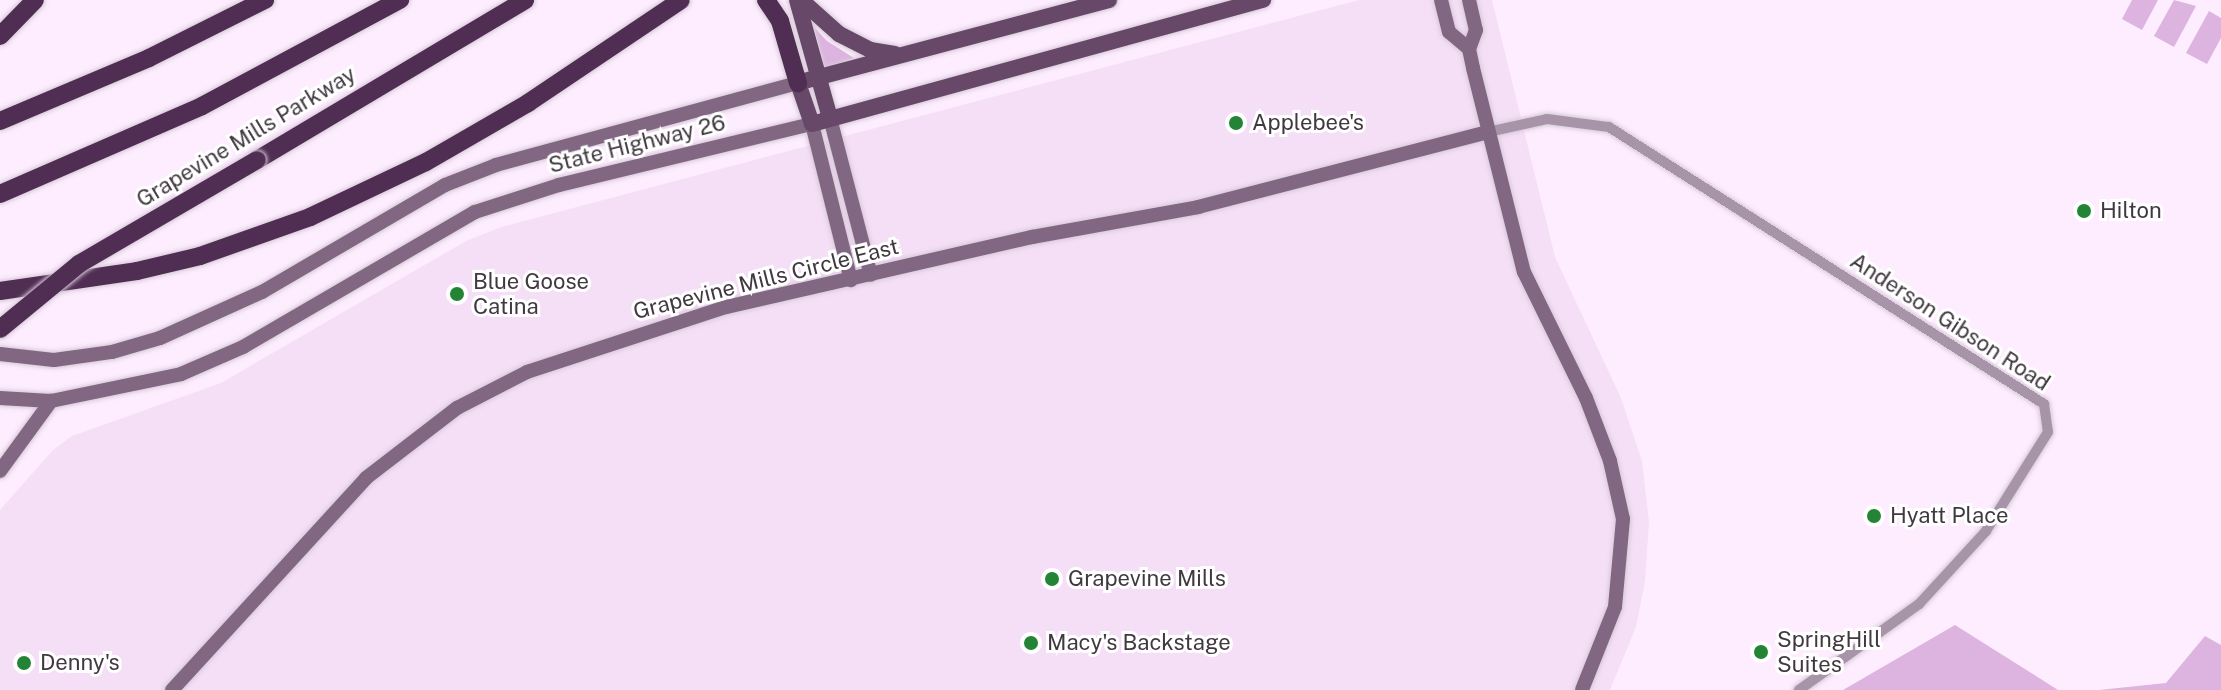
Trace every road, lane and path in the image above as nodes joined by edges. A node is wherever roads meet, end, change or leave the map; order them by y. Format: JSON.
{"nodes":[{"id":1,"x":35,"y":0,"type":"edge"},
{"id":2,"x":265,"y":0,"type":"edge"},
{"id":3,"x":400,"y":0,"type":"edge"},
{"id":4,"x":525,"y":0,"type":"edge"},
{"id":5,"x":766,"y":0,"type":"edge"},
{"id":6,"x":799,"y":0,"type":"edge"},
{"id":7,"x":1109,"y":0,"type":"edge"},
{"id":8,"x":1263,"y":0,"type":"edge"},
{"id":9,"x":1441,"y":0,"type":"edge"},
{"id":10,"x":1469,"y":0,"type":"edge"},
{"id":11,"x":675,"y":2,"type":"edge"},
{"id":12,"x":0,"y":36,"type":"edge"},
{"id":13,"x":1469,"y":49,"type":"junction"},
{"id":14,"x":901,"y":55,"type":"junction"},
{"id":15,"x":817,"y":77,"type":"junction"},
{"id":16,"x":798,"y":83,"type":"junction"},
{"id":17,"x":830,"y":118,"type":"junction"},
{"id":18,"x":0,"y":121,"type":"edge"},
{"id":19,"x":812,"y":124,"type":"junction"},
{"id":20,"x":1488,"y":132,"type":"junction"},
{"id":21,"x":0,"y":194,"type":"edge"},
{"id":22,"x":871,"y":275,"type":"junction"},
{"id":23,"x":851,"y":280,"type":"junction"},
{"id":24,"x":0,"y":291,"type":"edge"},
{"id":25,"x":0,"y":329,"type":"edge"},
{"id":26,"x":0,"y":354,"type":"edge"},
{"id":27,"x":0,"y":398,"type":"edge"},
{"id":28,"x":51,"y":401,"type":"junction"},
{"id":29,"x":0,"y":471,"type":"edge"},
{"id":30,"x":172,"y":690,"type":"edge"},
{"id":31,"x":1582,"y":690,"type":"edge"},
{"id":32,"x":1799,"y":690,"type":"edge"}],
"edges":[{"from":1,"to":12,"type":"highway"},
{"from":2,"to":18,"type":"highway"},
{"from":3,"to":21,"type":"highway"},
{"from":4,"to":25,"type":"highway","name":"Grapevine Mills Parkway","bridge":true},
{"from":5,"to":16,"type":"highway"},
{"from":6,"to":14,"type":"main road"},
{"from":6,"to":15,"type":"main road"},
{"from":7,"to":14,"type":"main road","name":"State Highway 26"},
{"from":8,"to":17,"type":"main road","name":"State Highway 26"},
{"from":9,"to":13,"type":"street"},
{"from":10,"to":13,"type":"street"},
{"from":11,"to":24,"type":"highway"},
{"from":13,"to":20,"type":"street"},
{"from":14,"to":15,"type":"main road","name":"State Highway 26"},
{"from":15,"to":16,"type":"main road","name":"State Highway 26"},
{"from":15,"to":17,"type":"main road"},
{"from":16,"to":19,"type":"main road"},
{"from":16,"to":26,"type":"street","name":"State Highway 26"},
{"from":17,"to":19,"type":"main road","name":"State Highway 26"},
{"from":17,"to":22,"type":"street"},
{"from":19,"to":23,"type":"street"},
{"from":19,"to":28,"type":"street","name":"State Highway 26"},
{"from":20,"to":22,"type":"street","name":"Grapevine Mills Circle East"},
{"from":20,"to":31,"type":"street"},
{"from":20,"to":32,"type":"street","name":"Anderson Gibson Road"},
{"from":22,"to":23,"type":"street","name":"Grapevine Mills Circle East"},
{"from":23,"to":30,"type":"street","name":"Grapevine Mills Circle East"},
{"from":27,"to":28,"type":"street","name":"State Highway 26"},
{"from":28,"to":29,"type":"street"}]}
